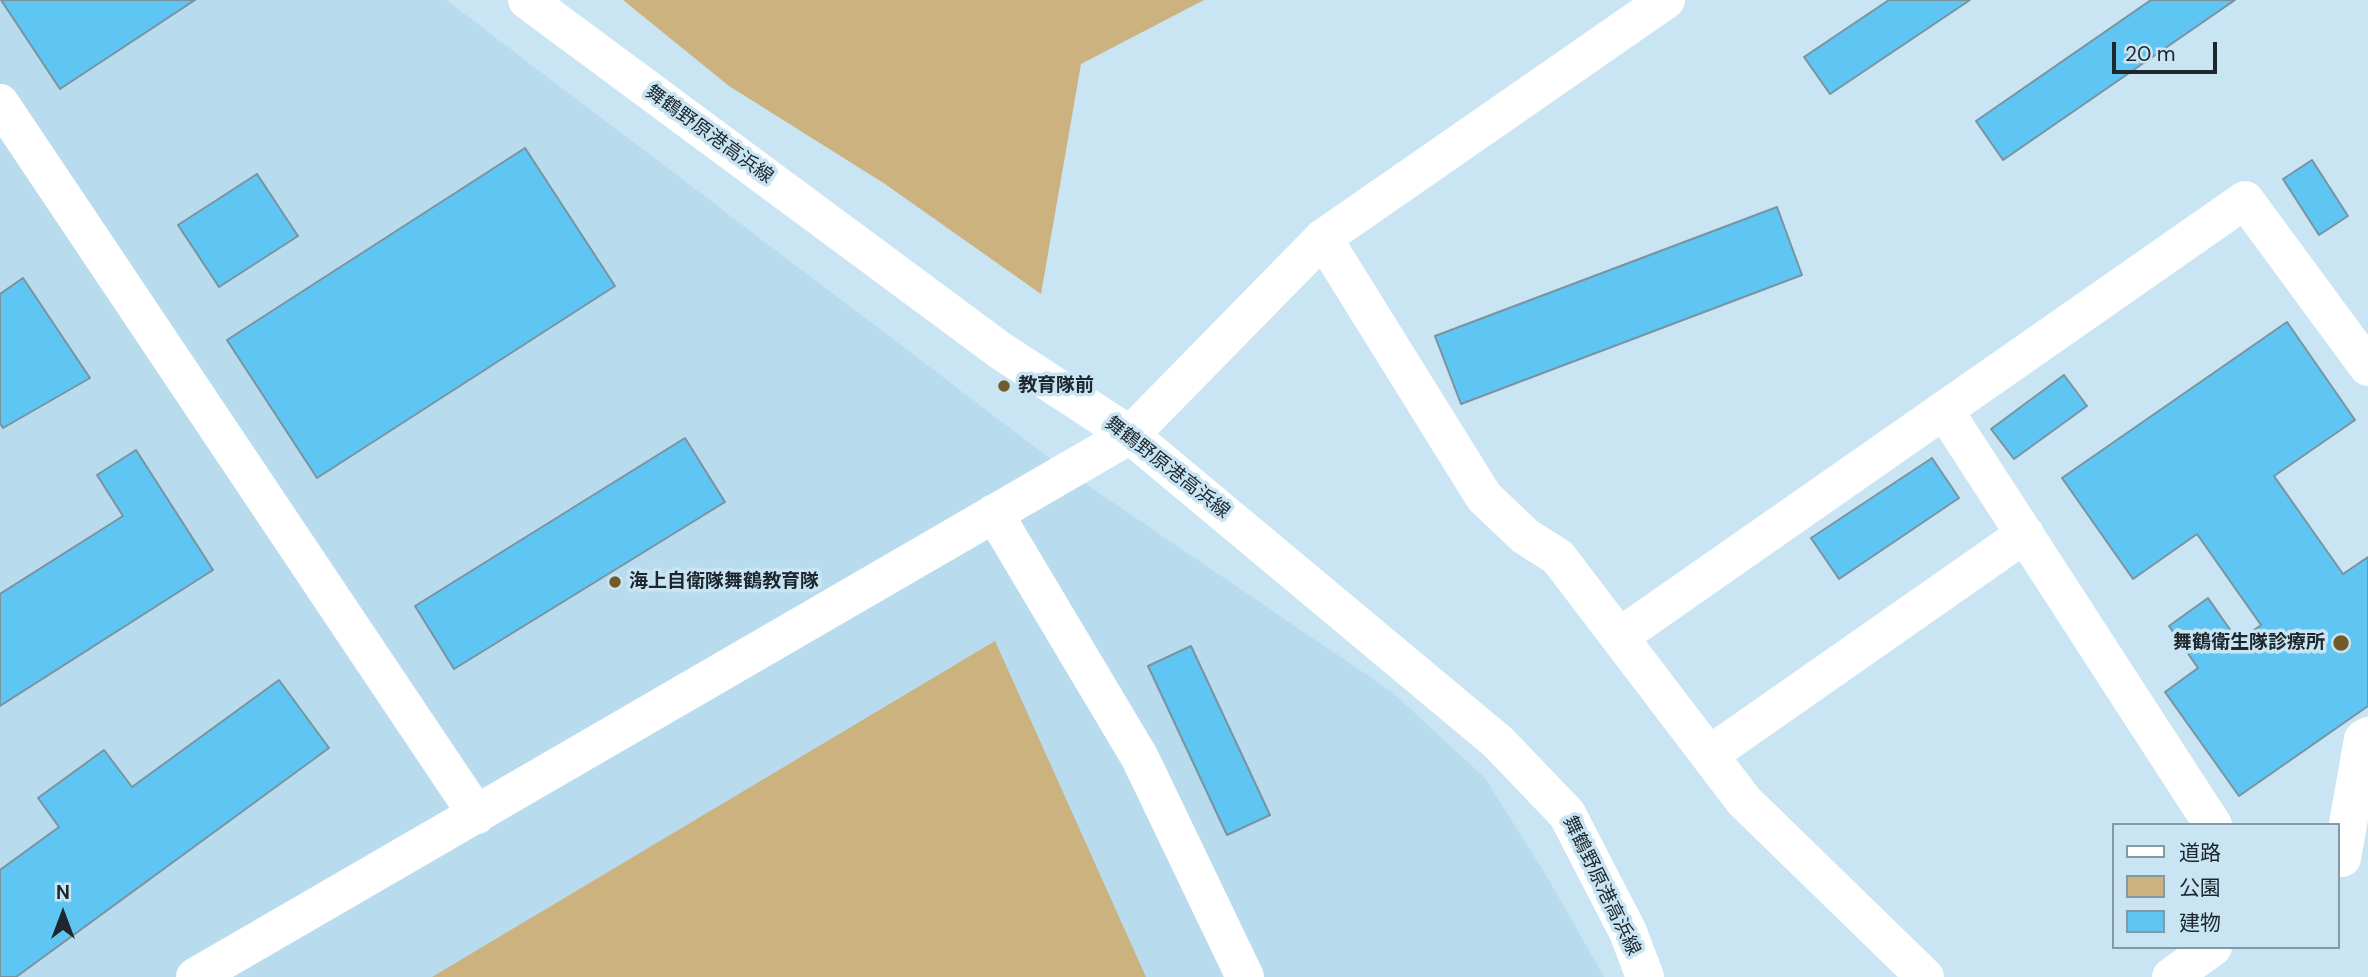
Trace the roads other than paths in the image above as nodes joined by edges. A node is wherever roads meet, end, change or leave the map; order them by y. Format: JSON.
{"nodes":[{"id":1,"x":527,"y":0,"type":"edge"},
{"id":2,"x":1666,"y":0,"type":"edge"},
{"id":3,"x":0,"y":103,"type":"edge"},
{"id":4,"x":1323,"y":238,"type":"junction"},
{"id":5,"x":2368,"y":367,"type":"edge"},
{"id":6,"x":1944,"y":410,"type":"junction"},
{"id":7,"x":1130,"y":435,"type":"junction"},
{"id":8,"x":994,"y":513,"type":"junction"},
{"id":9,"x":2025,"y":534,"type":"junction"},
{"id":10,"x":1619,"y":637,"type":"junction"},
{"id":11,"x":2368,"y":736,"type":"edge"},
{"id":12,"x":1709,"y":755,"type":"junction"},
{"id":13,"x":477,"y":815,"type":"junction"},
{"id":14,"x":2212,"y":823,"type":"edge"},
{"id":15,"x":2349,"y":852,"type":"edge"},
{"id":16,"x":2210,"y":949,"type":"edge"},
{"id":17,"x":195,"y":977,"type":"edge"},
{"id":18,"x":1245,"y":977,"type":"edge"},
{"id":19,"x":1645,"y":977,"type":"edge"},
{"id":20,"x":1925,"y":977,"type":"edge"},
{"id":21,"x":2171,"y":977,"type":"edge"}],
"edges":[{"from":1,"to":7,"type":"main road","name":"舞鶴野原港高浜線"},
{"from":2,"to":4,"type":"main road"},
{"from":3,"to":13,"type":"main road"},
{"from":4,"to":7,"type":"main road"},
{"from":4,"to":10,"type":"main road"},
{"from":5,"to":6,"type":"main road"},
{"from":6,"to":9,"type":"main road"},
{"from":6,"to":10,"type":"main road"},
{"from":7,"to":8,"type":"main road"},
{"from":7,"to":19,"type":"main road","name":"舞鶴野原港高浜線"},
{"from":8,"to":13,"type":"main road"},
{"from":8,"to":18,"type":"main road"},
{"from":9,"to":12,"type":"main road"},
{"from":9,"to":14,"type":"main road"},
{"from":10,"to":12,"type":"main road"},
{"from":11,"to":15,"type":"main road"},
{"from":12,"to":20,"type":"main road"},
{"from":13,"to":17,"type":"main road"},
{"from":16,"to":21,"type":"main road"}]}
